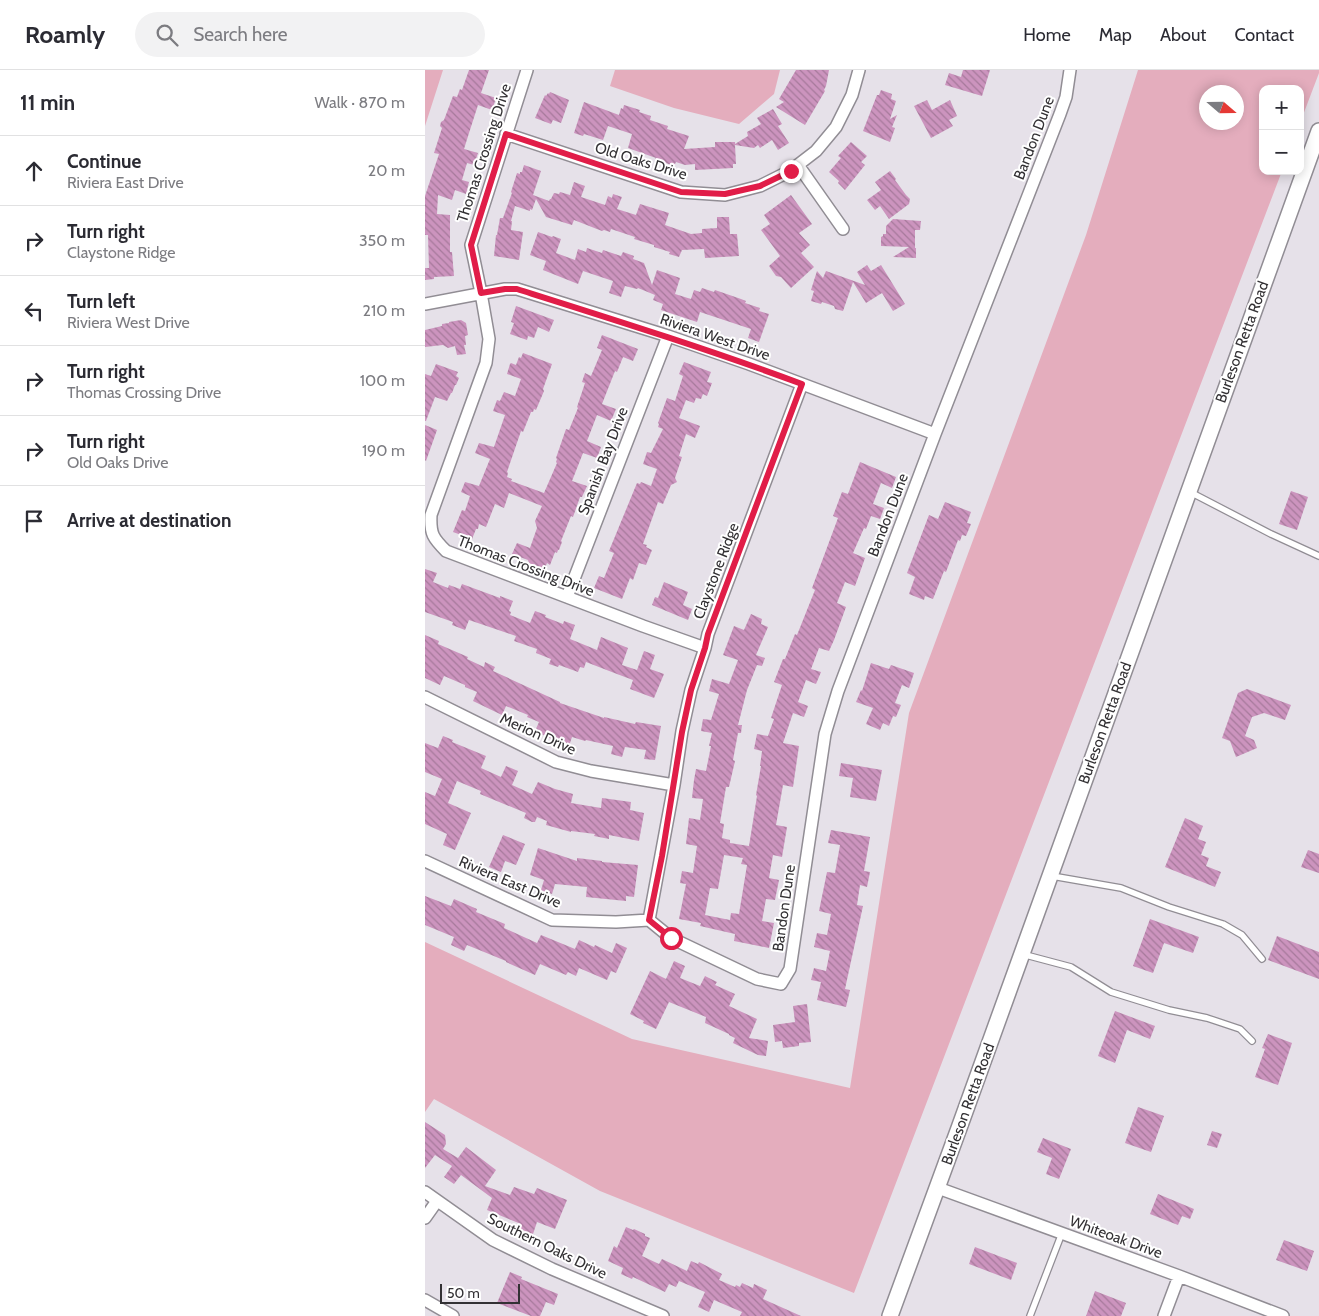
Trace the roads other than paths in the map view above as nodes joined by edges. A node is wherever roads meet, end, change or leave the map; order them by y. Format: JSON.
{"nodes":[{"id":1,"x":527,"y":70,"type":"edge"},
{"id":2,"x":859,"y":70,"type":"edge"},
{"id":3,"x":1070,"y":70,"type":"edge"},
{"id":4,"x":1319,"y":131,"type":"edge"},
{"id":5,"x":506,"y":134,"type":"junction"},
{"id":6,"x":798,"y":165,"type":"junction"},
{"id":7,"x":843,"y":229,"type":"dead end"},
{"id":8,"x":481,"y":293,"type":"junction"},
{"id":9,"x":425,"y":304,"type":"edge"},
{"id":10,"x":668,"y":336,"type":"junction"},
{"id":11,"x":802,"y":384,"type":"junction"},
{"id":12,"x":935,"y":434,"type":"junction"},
{"id":13,"x":1188,"y":491,"type":"junction"},
{"id":14,"x":1319,"y":556,"type":"edge"},
{"id":15,"x":567,"y":597,"type":"junction"},
{"id":16,"x":705,"y":648,"type":"junction"},
{"id":17,"x":425,"y":698,"type":"edge"},
{"id":18,"x":674,"y":785,"type":"junction"},
{"id":19,"x":425,"y":861,"type":"edge"},
{"id":20,"x":1050,"y":875,"type":"junction"},
{"id":21,"x":649,"y":920,"type":"junction"},
{"id":22,"x":1023,"y":954,"type":"junction"},
{"id":23,"x":1262,"y":960,"type":"dead end"},
{"id":24,"x":1252,"y":1041,"type":"dead end"},
{"id":25,"x":937,"y":1188,"type":"junction"},
{"id":26,"x":425,"y":1192,"type":"edge"},
{"id":27,"x":437,"y":1201,"type":"junction"},
{"id":28,"x":425,"y":1218,"type":"edge"},
{"id":29,"x":1061,"y":1233,"type":"junction"},
{"id":30,"x":1179,"y":1276,"type":"junction"},
{"id":31,"x":425,"y":1300,"type":"edge"},
{"id":32,"x":453,"y":1316,"type":"edge"},
{"id":33,"x":663,"y":1316,"type":"edge"},
{"id":34,"x":890,"y":1316,"type":"edge"},
{"id":35,"x":1030,"y":1316,"type":"edge"},
{"id":36,"x":1164,"y":1316,"type":"edge"},
{"id":37,"x":1283,"y":1316,"type":"edge"}],
"edges":[{"from":1,"to":5,"type":"street","name":"Thomas Crossing Drive"},
{"from":2,"to":6,"type":"street","name":"Old Oaks Drive"},
{"from":3,"to":12,"type":"street","name":"Bandon Dune"},
{"from":4,"to":13,"type":"street","name":"Burleson Retta Road"},
{"from":5,"to":6,"type":"street","name":"Old Oaks Drive"},
{"from":5,"to":8,"type":"street","name":"Thomas Crossing Drive"},
{"from":6,"to":7,"type":"street"},
{"from":8,"to":9,"type":"street"},
{"from":8,"to":10,"type":"street","name":"Riviera West Drive"},
{"from":8,"to":15,"type":"street","name":"Thomas Crossing Drive"},
{"from":10,"to":11,"type":"street","name":"Riviera West Drive"},
{"from":10,"to":15,"type":"street","name":"Spanish Bay Drive"},
{"from":11,"to":12,"type":"street","name":"Riviera West Drive"},
{"from":11,"to":16,"type":"street","name":"Claystone Ridge"},
{"from":12,"to":21,"type":"street","name":"Bandon Dune"},
{"from":13,"to":14,"type":"lane"},
{"from":13,"to":20,"type":"street","name":"Burleson Retta Road"},
{"from":15,"to":16,"type":"street","name":"Thomas Crossing Drive"},
{"from":16,"to":18,"type":"street","name":"Claystone Ridge"},
{"from":17,"to":18,"type":"street","name":"Merion Drive"},
{"from":18,"to":21,"type":"street","name":"Claystone Ridge"},
{"from":19,"to":21,"type":"street","name":"Riviera East Drive"},
{"from":20,"to":22,"type":"street","name":"Burleson Retta Road"},
{"from":20,"to":23,"type":"lane"},
{"from":22,"to":24,"type":"lane"},
{"from":22,"to":25,"type":"street","name":"Burleson Retta Road"},
{"from":25,"to":29,"type":"street","name":"Whiteoak Drive"},
{"from":25,"to":34,"type":"street","name":"Burleson Retta Road"},
{"from":26,"to":27,"type":"street","name":"Southern Oaks Drive"},
{"from":27,"to":28,"type":"street"},
{"from":27,"to":33,"type":"street","name":"Southern Oaks Drive"},
{"from":29,"to":30,"type":"street","name":"Whiteoak Drive"},
{"from":29,"to":35,"type":"lane"},
{"from":30,"to":36,"type":"street"},
{"from":30,"to":37,"type":"street","name":"Whiteoak Drive"},
{"from":31,"to":32,"type":"street"}]}
